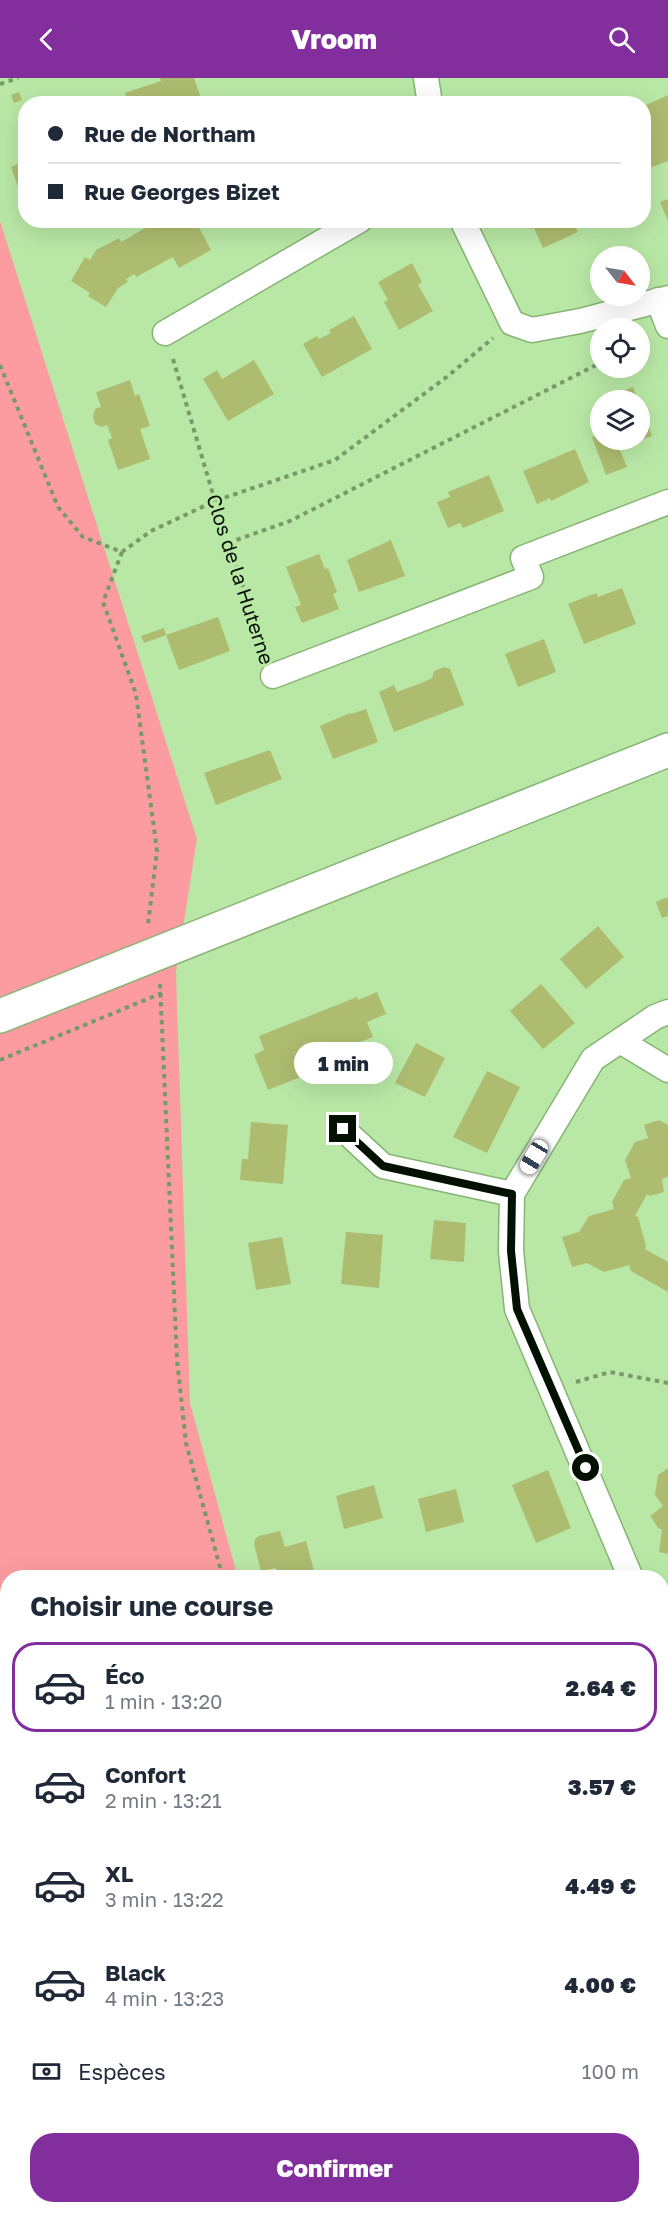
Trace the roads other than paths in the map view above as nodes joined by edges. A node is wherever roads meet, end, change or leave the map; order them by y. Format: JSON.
{"nodes":[{"id":1,"x":426,"y":78,"type":"edge"},
{"id":2,"x":428,"y":96,"type":"edge"},
{"id":3,"x":346,"y":228,"type":"edge"},
{"id":4,"x":466,"y":228,"type":"edge"},
{"id":5,"x":663,"y":299,"type":"edge"},
{"id":6,"x":668,"y":326,"type":"edge"},
{"id":7,"x":165,"y":333,"type":"road end"},
{"id":8,"x":668,"y":502,"type":"edge"},
{"id":9,"x":273,"y":676,"type":"road end"},
{"id":10,"x":668,"y":750,"type":"edge"},
{"id":11,"x":668,"y":1012,"type":"edge"},
{"id":12,"x":0,"y":1016,"type":"edge"},
{"id":13,"x":620,"y":1041,"type":"junction"},
{"id":14,"x":668,"y":1070,"type":"edge"},
{"id":15,"x":343,"y":1129,"type":"dead end"},
{"id":16,"x":512,"y":1194,"type":"junction"},
{"id":17,"x":628,"y":1570,"type":"edge"}],
"edges":[{"from":1,"to":2,"type":"street"},
{"from":3,"to":7,"type":"street"},
{"from":4,"to":5,"type":"street"},
{"from":5,"to":6,"type":"street"},
{"from":8,"to":9,"type":"street","name":"Clos de la Huterne"},
{"from":10,"to":12,"type":"street"},
{"from":11,"to":13,"type":"street"},
{"from":13,"to":14,"type":"street"},
{"from":13,"to":16,"type":"street"},
{"from":15,"to":16,"type":"street"},
{"from":16,"to":17,"type":"street"}]}
